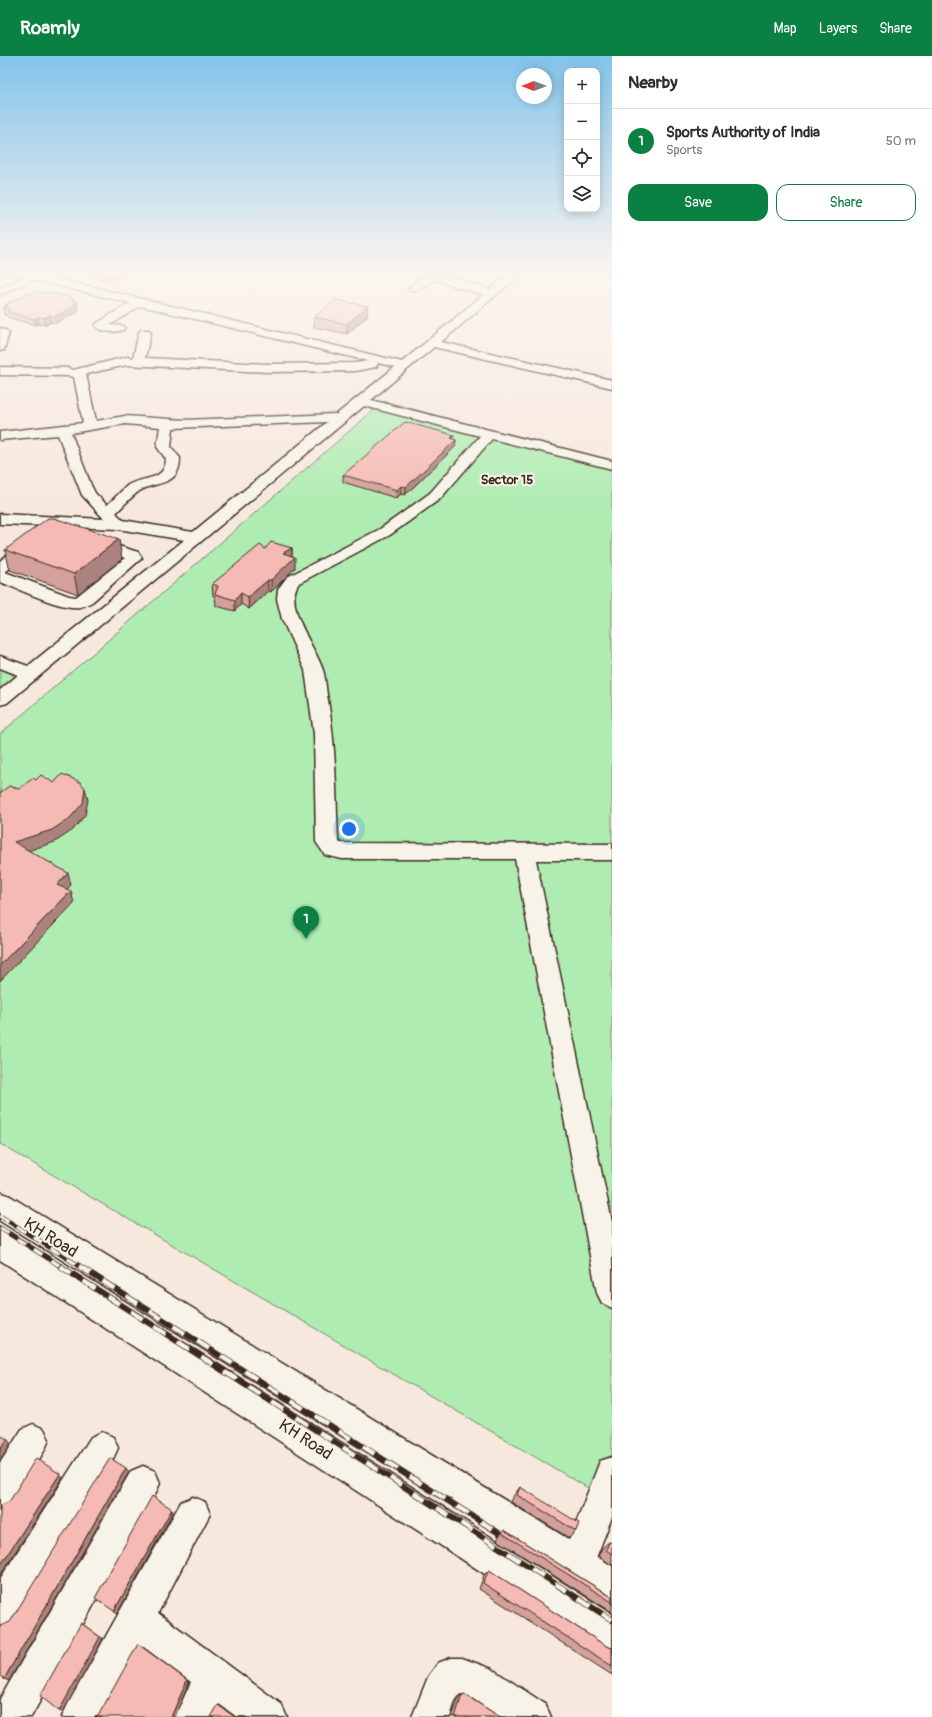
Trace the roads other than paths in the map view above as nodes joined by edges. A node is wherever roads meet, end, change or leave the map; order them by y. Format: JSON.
{"nodes":[{"id":1,"x":141,"y":349,"type":"edge"},
{"id":2,"x":338,"y":350,"type":"edge"},
{"id":3,"x":423,"y":350,"type":"edge"},
{"id":4,"x":460,"y":350,"type":"edge"},
{"id":5,"x":70,"y":359,"type":"dead end"},
{"id":6,"x":138,"y":361,"type":"junction"},
{"id":7,"x":386,"y":361,"type":"junction"},
{"id":8,"x":404,"y":366,"type":"junction"},
{"id":9,"x":0,"y":370,"type":"edge"},
{"id":10,"x":59,"y":372,"type":"junction"},
{"id":11,"x":75,"y":372,"type":"junction"},
{"id":12,"x":612,"y":384,"type":"edge"},
{"id":13,"x":362,"y":401,"type":"junction"},
{"id":14,"x":340,"y":418,"type":"junction"},
{"id":15,"x":167,"y":424,"type":"junction"},
{"id":16,"x":90,"y":425,"type":"junction"},
{"id":17,"x":63,"y":430,"type":"junction"},
{"id":18,"x":489,"y":434,"type":"junction"},
{"id":19,"x":0,"y":436,"type":"edge"},
{"id":20,"x":612,"y":465,"type":"edge"},
{"id":21,"x":0,"y":519,"type":"edge"},
{"id":22,"x":112,"y":519,"type":"junction"},
{"id":23,"x":196,"y":537,"type":"junction"},
{"id":24,"x":0,"y":569,"type":"edge"},
{"id":25,"x":0,"y":576,"type":"edge"},
{"id":26,"x":0,"y":661,"type":"edge"},
{"id":27,"x":31,"y":674,"type":"junction"},
{"id":28,"x":0,"y":699,"type":"edge"},
{"id":29,"x":612,"y":852,"type":"edge"},
{"id":30,"x":524,"y":853,"type":"junction"},
{"id":31,"x":0,"y":1205,"type":"edge"},
{"id":32,"x":0,"y":1243,"type":"edge"},
{"id":33,"x":612,"y":1293,"type":"edge"},
{"id":34,"x":34,"y":1440,"type":"dead end"},
{"id":35,"x":102,"y":1448,"type":"dead end"},
{"id":36,"x":612,"y":1473,"type":"edge"},
{"id":37,"x":143,"y":1483,"type":"dead end"},
{"id":38,"x":0,"y":1493,"type":"edge"},
{"id":39,"x":193,"y":1514,"type":"dead end"},
{"id":40,"x":577,"y":1564,"type":"junction"},
{"id":41,"x":612,"y":1586,"type":"edge"},
{"id":42,"x":0,"y":1611,"type":"edge"},
{"id":43,"x":136,"y":1619,"type":"junction"},
{"id":44,"x":612,"y":1635,"type":"edge"},
{"id":45,"x":213,"y":1676,"type":"junction"},
{"id":46,"x":8,"y":1713,"type":"edge"},
{"id":47,"x":516,"y":1713,"type":"edge"},
{"id":48,"x":81,"y":1717,"type":"edge"},
{"id":49,"x":194,"y":1717,"type":"edge"},
{"id":50,"x":268,"y":1717,"type":"edge"},
{"id":51,"x":431,"y":1717,"type":"edge"}],
"edges":[{"from":1,"to":6,"type":"street"},
{"from":2,"to":7,"type":"street"},
{"from":3,"to":8,"type":"street"},
{"from":4,"to":12,"type":"street"},
{"from":5,"to":10,"type":"street"},
{"from":6,"to":7,"type":"street"},
{"from":6,"to":11,"type":"street"},
{"from":7,"to":8,"type":"street"},
{"from":8,"to":13,"type":"street"},
{"from":9,"to":10,"type":"street"},
{"from":10,"to":11,"type":"street"},
{"from":11,"to":16,"type":"street"},
{"from":13,"to":14,"type":"street"},
{"from":13,"to":18,"type":"street"},
{"from":14,"to":15,"type":"street"},
{"from":14,"to":23,"type":"street"},
{"from":15,"to":16,"type":"street"},
{"from":15,"to":22,"type":"street"},
{"from":16,"to":17,"type":"street"},
{"from":17,"to":19,"type":"street"},
{"from":17,"to":22,"type":"street"},
{"from":18,"to":20,"type":"street"},
{"from":18,"to":30,"type":"street"},
{"from":21,"to":22,"type":"street"},
{"from":22,"to":23,"type":"street"},
{"from":23,"to":27,"type":"street"},
{"from":24,"to":25,"type":"street"},
{"from":26,"to":27,"type":"street"},
{"from":27,"to":28,"type":"street"},
{"from":29,"to":30,"type":"street"},
{"from":30,"to":33,"type":"street"},
{"from":31,"to":40,"type":"street","name":"KH Road"},
{"from":32,"to":44,"type":"street","name":"KH Road"},
{"from":34,"to":38,"type":"street"},
{"from":35,"to":42,"type":"street"},
{"from":36,"to":40,"type":"street"},
{"from":37,"to":46,"type":"street"},
{"from":39,"to":43,"type":"street"},
{"from":40,"to":41,"type":"street","name":"KH Road"},
{"from":43,"to":45,"type":"street"},
{"from":43,"to":48,"type":"street"},
{"from":45,"to":49,"type":"street"},
{"from":45,"to":50,"type":"street"},
{"from":47,"to":51,"type":"street"}]}
